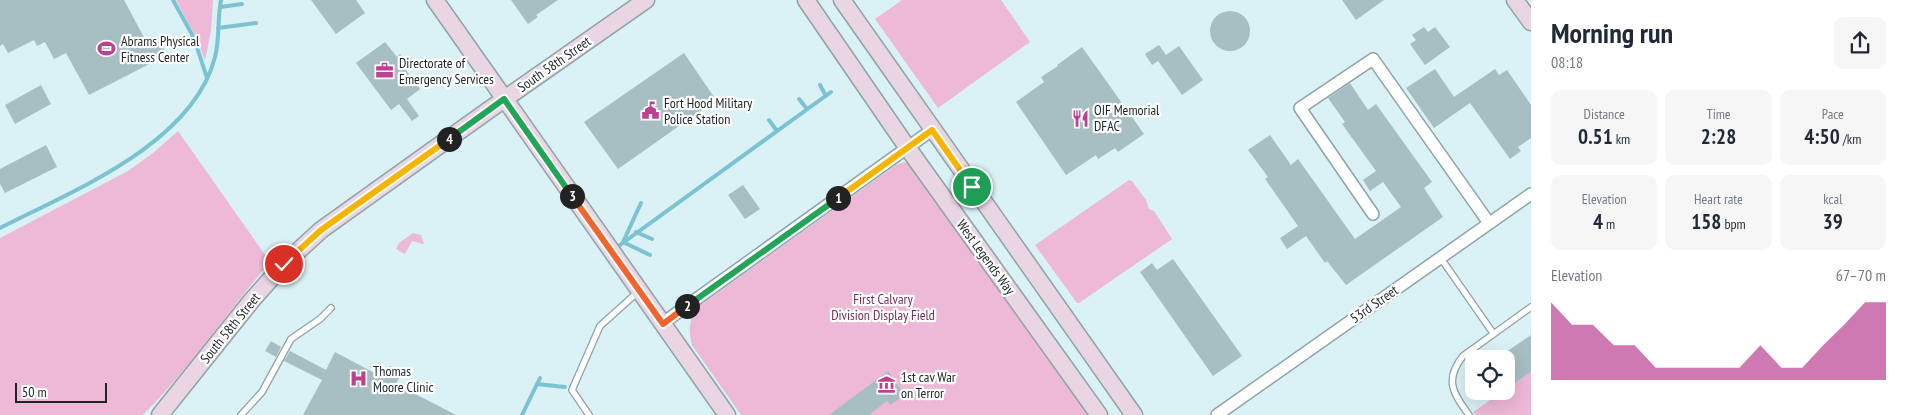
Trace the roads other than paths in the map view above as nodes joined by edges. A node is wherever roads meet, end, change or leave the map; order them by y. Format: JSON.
{"nodes":[{"id":1,"x":435,"y":0,"type":"edge"},
{"id":2,"x":646,"y":0,"type":"edge"},
{"id":3,"x":806,"y":0,"type":"edge"},
{"id":4,"x":842,"y":0,"type":"edge"},
{"id":5,"x":1516,"y":0,"type":"edge"},
{"id":6,"x":1531,"y":22,"type":"edge"},
{"id":7,"x":504,"y":99,"type":"junction"},
{"id":8,"x":932,"y":130,"type":"junction"},
{"id":9,"x":907,"y":148,"type":"junction"},
{"id":10,"x":1531,"y":194,"type":"edge"},
{"id":11,"x":1373,"y":214,"type":"dead end"},
{"id":12,"x":1489,"y":223,"type":"junction"},
{"id":13,"x":1440,"y":257,"type":"junction"},
{"id":14,"x":640,"y":291,"type":"junction"},
{"id":15,"x":1531,"y":307,"type":"edge"},
{"id":16,"x":331,"y":308,"type":"dead end"},
{"id":17,"x":663,"y":324,"type":"junction"},
{"id":18,"x":1493,"y":333,"type":"junction"},
{"id":19,"x":160,"y":415,"type":"edge"},
{"id":20,"x":240,"y":415,"type":"edge"},
{"id":21,"x":589,"y":415,"type":"edge"},
{"id":22,"x":727,"y":415,"type":"edge"},
{"id":23,"x":1099,"y":415,"type":"edge"},
{"id":24,"x":1134,"y":415,"type":"edge"},
{"id":25,"x":1216,"y":415,"type":"edge"},
{"id":26,"x":1469,"y":415,"type":"edge"}],
"edges":[{"from":1,"to":7,"type":"street"},
{"from":2,"to":7,"type":"street","name":"South 58th Street"},
{"from":3,"to":9,"type":"street","name":"West Legends Way"},
{"from":4,"to":8,"type":"street","name":"West Legends Way"},
{"from":5,"to":6,"type":"street"},
{"from":7,"to":14,"type":"street"},
{"from":7,"to":19,"type":"street","name":"South 58th Street"},
{"from":8,"to":9,"type":"street"},
{"from":8,"to":24,"type":"street","name":"West Legends Way"},
{"from":9,"to":17,"type":"street"},
{"from":9,"to":23,"type":"street","name":"West Legends Way"},
{"from":10,"to":12,"type":"street","name":"53rd Street"},
{"from":11,"to":12,"type":"street"},
{"from":12,"to":13,"type":"street","name":"53rd Street"},
{"from":13,"to":18,"type":"lane"},
{"from":13,"to":25,"type":"street","name":"53rd Street"},
{"from":14,"to":17,"type":"street"},
{"from":14,"to":21,"type":"lane"},
{"from":15,"to":18,"type":"lane"},
{"from":16,"to":20,"type":"lane"},
{"from":17,"to":22,"type":"street"},
{"from":18,"to":26,"type":"lane"}]}
